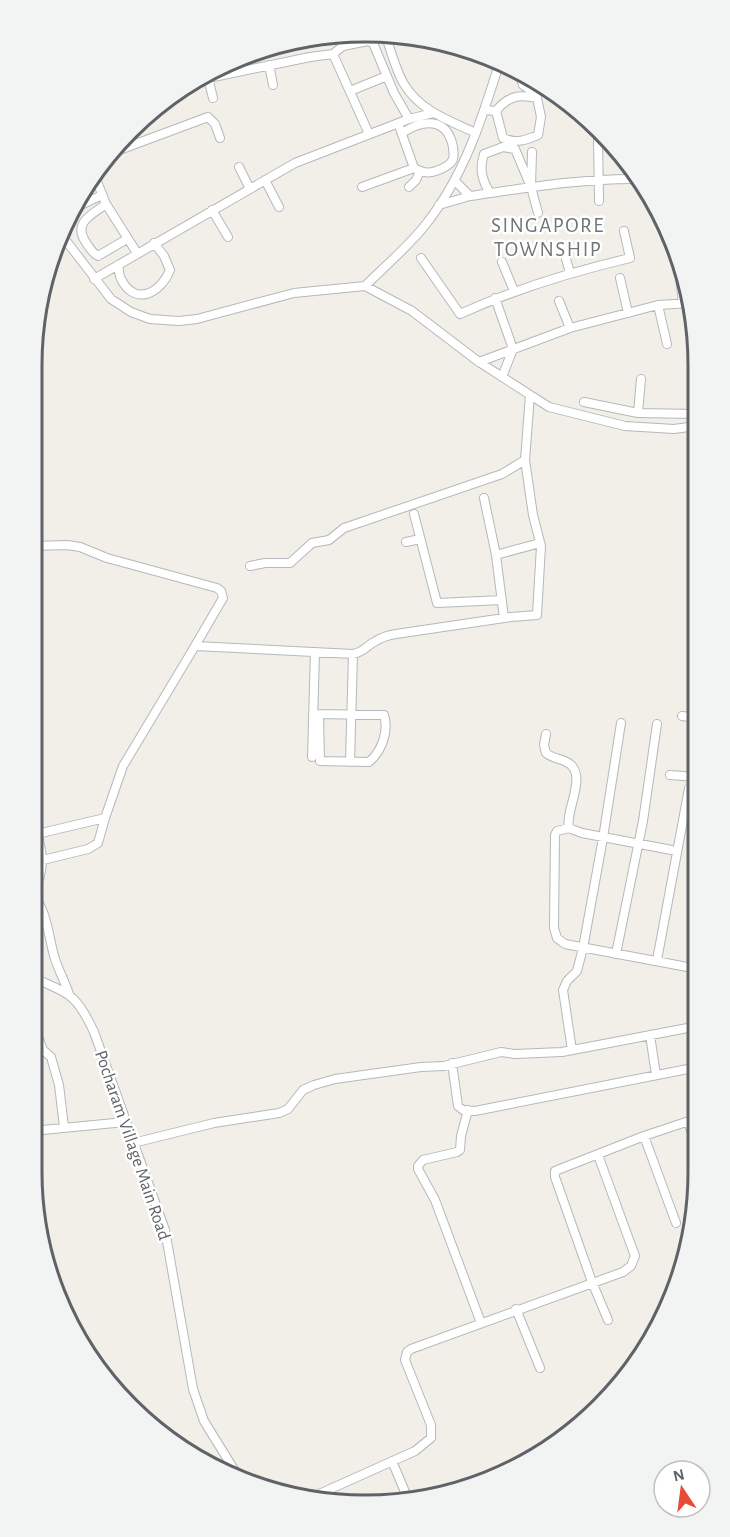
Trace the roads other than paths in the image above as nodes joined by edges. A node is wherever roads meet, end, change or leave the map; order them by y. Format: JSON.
{"nodes":[{"id":1,"x":372,"y":42,"type":"edge"},
{"id":2,"x":341,"y":43,"type":"edge"},
{"id":3,"x":388,"y":43,"type":"edge"},
{"id":4,"x":333,"y":54,"type":"junction"},
{"id":5,"x":269,"y":65,"type":"junction"},
{"id":6,"x":497,"y":70,"type":"edge"},
{"id":7,"x":221,"y":76,"type":"edge"},
{"id":8,"x":387,"y":76,"type":"junction"},
{"id":9,"x":522,"y":82,"type":"edge"},
{"id":10,"x":207,"y":83,"type":"edge"},
{"id":11,"x":273,"y":85,"type":"dead end"},
{"id":12,"x":534,"y":90,"type":"edge"},
{"id":13,"x":350,"y":91,"type":"junction"},
{"id":14,"x":213,"y":98,"type":"dead end"},
{"id":15,"x":485,"y":110,"type":"junction"},
{"id":16,"x":496,"y":111,"type":"junction"},
{"id":17,"x":433,"y":113,"type":"junction"},
{"id":18,"x":409,"y":119,"type":"junction"},
{"id":19,"x":398,"y":123,"type":"junction"},
{"id":20,"x":402,"y":133,"type":"junction"},
{"id":21,"x":476,"y":133,"type":"junction"},
{"id":22,"x":369,"y":134,"type":"junction"},
{"id":23,"x":220,"y":138,"type":"dead end"},
{"id":24,"x":598,"y":142,"type":"edge"},
{"id":25,"x":127,"y":147,"type":"edge"},
{"id":26,"x":532,"y":152,"type":"dead end"},
{"id":27,"x":238,"y":167,"type":"dead end"},
{"id":28,"x":417,"y":169,"type":"junction"},
{"id":29,"x":629,"y":179,"type":"edge"},
{"id":30,"x":265,"y":180,"type":"junction"},
{"id":31,"x":455,"y":181,"type":"junction"},
{"id":32,"x":599,"y":181,"type":"junction"},
{"id":33,"x":98,"y":184,"type":"edge"},
{"id":34,"x":362,"y":187,"type":"dead end"},
{"id":35,"x":409,"y":187,"type":"dead end"},
{"id":36,"x":531,"y":187,"type":"junction"},
{"id":37,"x":250,"y":189,"type":"junction"},
{"id":38,"x":490,"y":193,"type":"junction"},
{"id":39,"x":102,"y":195,"type":"junction"},
{"id":40,"x":470,"y":196,"type":"junction"},
{"id":41,"x":599,"y":201,"type":"dead end"},
{"id":42,"x":85,"y":203,"type":"edge"},
{"id":43,"x":106,"y":204,"type":"junction"},
{"id":44,"x":439,"y":205,"type":"junction"},
{"id":45,"x":279,"y":207,"type":"dead end"},
{"id":46,"x":212,"y":210,"type":"junction"},
{"id":47,"x":538,"y":213,"type":"dead end"},
{"id":48,"x":624,"y":231,"type":"dead end"},
{"id":49,"x":228,"y":237,"type":"dead end"},
{"id":50,"x":127,"y":239,"type":"junction"},
{"id":51,"x":66,"y":242,"type":"edge"},
{"id":52,"x":154,"y":243,"type":"junction"},
{"id":53,"x":563,"y":248,"type":"dead end"},
{"id":54,"x":137,"y":253,"type":"junction"},
{"id":55,"x":421,"y":258,"type":"dead end"},
{"id":56,"x":502,"y":262,"type":"dead end"},
{"id":57,"x":118,"y":265,"type":"junction"},
{"id":58,"x":570,"y":273,"type":"junction"},
{"id":59,"x":621,"y":278,"type":"dead end"},
{"id":60,"x":94,"y":279,"type":"junction"},
{"id":61,"x":365,"y":286,"type":"junction"},
{"id":62,"x":514,"y":291,"type":"junction"},
{"id":63,"x":495,"y":298,"type":"junction"},
{"id":64,"x":559,"y":301,"type":"dead end"},
{"id":65,"x":682,"y":303,"type":"edge"},
{"id":66,"x":658,"y":305,"type":"junction"},
{"id":67,"x":628,"y":313,"type":"junction"},
{"id":68,"x":570,"y":328,"type":"junction"},
{"id":69,"x":667,"y":344,"type":"dead end"},
{"id":70,"x":513,"y":349,"type":"junction"},
{"id":71,"x":479,"y":362,"type":"junction"},
{"id":72,"x":502,"y":377,"type":"junction"},
{"id":73,"x":641,"y":379,"type":"dead end"},
{"id":74,"x":530,"y":395,"type":"junction"},
{"id":75,"x":584,"y":402,"type":"dead end"},
{"id":76,"x":638,"y":413,"type":"junction"},
{"id":77,"x":688,"y":414,"type":"edge"},
{"id":78,"x":688,"y":427,"type":"edge"},
{"id":79,"x":525,"y":460,"type":"junction"},
{"id":80,"x":484,"y":498,"type":"dead end"},
{"id":81,"x":414,"y":514,"type":"dead end"},
{"id":82,"x":420,"y":539,"type":"junction"},
{"id":83,"x":406,"y":542,"type":"dead end"},
{"id":84,"x":540,"y":543,"type":"junction"},
{"id":85,"x":42,"y":545,"type":"edge"},
{"id":86,"x":496,"y":555,"type":"junction"},
{"id":87,"x":250,"y":566,"type":"dead end"},
{"id":88,"x":502,"y":600,"type":"junction"},
{"id":89,"x":504,"y":618,"type":"junction"},
{"id":90,"x":195,"y":646,"type":"junction"},
{"id":91,"x":315,"y":652,"type":"junction"},
{"id":92,"x":353,"y":654,"type":"junction"},
{"id":93,"x":316,"y":715,"type":"junction"},
{"id":94,"x":352,"y":715,"type":"junction"},
{"id":95,"x":682,"y":716,"type":"dead end"},
{"id":96,"x":688,"y":717,"type":"edge"},
{"id":97,"x":621,"y":723,"type":"dead end"},
{"id":98,"x":657,"y":724,"type":"dead end"},
{"id":99,"x":546,"y":734,"type":"dead end"},
{"id":100,"x":312,"y":757,"type":"dead end"},
{"id":101,"x":350,"y":762,"type":"junction"},
{"id":102,"x":670,"y":775,"type":"dead end"},
{"id":103,"x":688,"y":776,"type":"edge"},
{"id":104,"x":688,"y":793,"type":"edge"},
{"id":105,"x":684,"y":814,"type":"junction"},
{"id":106,"x":688,"y":815,"type":"edge"},
{"id":107,"x":105,"y":818,"type":"junction"},
{"id":108,"x":568,"y":828,"type":"junction"},
{"id":109,"x":42,"y":833,"type":"edge"},
{"id":110,"x":603,"y":838,"type":"junction"},
{"id":111,"x":639,"y":843,"type":"junction"},
{"id":112,"x":677,"y":851,"type":"junction"},
{"id":113,"x":42,"y":856,"type":"edge"},
{"id":114,"x":43,"y":860,"type":"junction"},
{"id":115,"x":42,"y":866,"type":"edge"},
{"id":116,"x":42,"y":910,"type":"edge"},
{"id":117,"x":583,"y":948,"type":"junction"},
{"id":118,"x":616,"y":954,"type":"junction"},
{"id":119,"x":657,"y":960,"type":"junction"},
{"id":120,"x":688,"y":967,"type":"edge"},
{"id":121,"x":42,"y":982,"type":"edge"},
{"id":122,"x":69,"y":994,"type":"junction"},
{"id":123,"x":688,"y":1028,"type":"edge"},
{"id":124,"x":650,"y":1035,"type":"junction"},
{"id":125,"x":42,"y":1047,"type":"edge"},
{"id":126,"x":572,"y":1050,"type":"junction"},
{"id":127,"x":452,"y":1063,"type":"junction"},
{"id":128,"x":688,"y":1069,"type":"edge"},
{"id":129,"x":656,"y":1075,"type":"junction"},
{"id":130,"x":468,"y":1110,"type":"junction"},
{"id":131,"x":125,"y":1122,"type":"junction"},
{"id":132,"x":688,"y":1122,"type":"edge"},
{"id":133,"x":64,"y":1127,"type":"junction"},
{"id":134,"x":42,"y":1130,"type":"edge"},
{"id":135,"x":644,"y":1136,"type":"junction"},
{"id":136,"x":133,"y":1143,"type":"junction"},
{"id":137,"x":598,"y":1155,"type":"junction"},
{"id":138,"x":676,"y":1223,"type":"dead end"},
{"id":139,"x":592,"y":1282,"type":"junction"},
{"id":140,"x":516,"y":1309,"type":"junction"},
{"id":141,"x":609,"y":1320,"type":"dead end"},
{"id":142,"x":481,"y":1323,"type":"junction"},
{"id":143,"x":540,"y":1368,"type":"dead end"},
{"id":144,"x":392,"y":1461,"type":"junction"},
{"id":145,"x":232,"y":1466,"type":"edge"},
{"id":146,"x":323,"y":1492,"type":"edge"},
{"id":147,"x":405,"y":1492,"type":"edge"}],
"edges":[{"from":1,"to":8,"type":"street"},
{"from":2,"to":4,"type":"street"},
{"from":3,"to":17,"type":"street"},
{"from":4,"to":5,"type":"street"},
{"from":4,"to":13,"type":"street"},
{"from":5,"to":7,"type":"street"},
{"from":5,"to":11,"type":"street"},
{"from":6,"to":15,"type":"street"},
{"from":8,"to":13,"type":"street"},
{"from":8,"to":18,"type":"street"},
{"from":9,"to":12,"type":"street"},
{"from":10,"to":14,"type":"street"},
{"from":13,"to":22,"type":"street"},
{"from":15,"to":16,"type":"street"},
{"from":15,"to":21,"type":"street"},
{"from":16,"to":16,"type":"street"},
{"from":17,"to":18,"type":"street"},
{"from":17,"to":21,"type":"street"},
{"from":18,"to":19,"type":"street"},
{"from":19,"to":20,"type":"street"},
{"from":19,"to":22,"type":"street"},
{"from":20,"to":28,"type":"street"},
{"from":20,"to":28,"type":"street"},
{"from":21,"to":31,"type":"street"},
{"from":22,"to":30,"type":"street"},
{"from":23,"to":25,"type":"street"},
{"from":24,"to":32,"type":"street"},
{"from":26,"to":36,"type":"street"},
{"from":27,"to":37,"type":"street"},
{"from":28,"to":34,"type":"street"},
{"from":28,"to":35,"type":"street"},
{"from":29,"to":32,"type":"street"},
{"from":30,"to":37,"type":"street"},
{"from":30,"to":45,"type":"street"},
{"from":31,"to":40,"type":"street"},
{"from":31,"to":44,"type":"street"},
{"from":32,"to":36,"type":"street"},
{"from":32,"to":41,"type":"street"},
{"from":33,"to":39,"type":"street"},
{"from":36,"to":38,"type":"street"},
{"from":36,"to":38,"type":"street"},
{"from":36,"to":47,"type":"street"},
{"from":37,"to":46,"type":"street"},
{"from":38,"to":40,"type":"street"},
{"from":39,"to":42,"type":"street"},
{"from":39,"to":43,"type":"street"},
{"from":40,"to":44,"type":"street"},
{"from":43,"to":50,"type":"street"},
{"from":43,"to":50,"type":"street"},
{"from":44,"to":61,"type":"street"},
{"from":46,"to":49,"type":"street"},
{"from":46,"to":52,"type":"street"},
{"from":48,"to":58,"type":"street"},
{"from":50,"to":54,"type":"street"},
{"from":51,"to":60,"type":"street"},
{"from":52,"to":54,"type":"street"},
{"from":52,"to":57,"type":"street"},
{"from":53,"to":58,"type":"street"},
{"from":54,"to":57,"type":"street"},
{"from":55,"to":63,"type":"street"},
{"from":56,"to":62,"type":"street"},
{"from":57,"to":60,"type":"street"},
{"from":58,"to":62,"type":"street"},
{"from":59,"to":67,"type":"street"},
{"from":60,"to":61,"type":"street"},
{"from":61,"to":71,"type":"street"},
{"from":62,"to":63,"type":"street"},
{"from":63,"to":70,"type":"street"},
{"from":64,"to":68,"type":"street"},
{"from":65,"to":66,"type":"street"},
{"from":66,"to":67,"type":"street"},
{"from":66,"to":69,"type":"street"},
{"from":67,"to":68,"type":"street"},
{"from":68,"to":70,"type":"street"},
{"from":70,"to":71,"type":"street"},
{"from":70,"to":72,"type":"street"},
{"from":71,"to":72,"type":"street"},
{"from":72,"to":74,"type":"street"},
{"from":73,"to":76,"type":"street"},
{"from":74,"to":78,"type":"street"},
{"from":74,"to":79,"type":"street"},
{"from":75,"to":76,"type":"street"},
{"from":76,"to":77,"type":"street"},
{"from":79,"to":84,"type":"street"},
{"from":79,"to":87,"type":"street"},
{"from":80,"to":86,"type":"street"},
{"from":81,"to":82,"type":"street"},
{"from":82,"to":83,"type":"street"},
{"from":82,"to":88,"type":"street"},
{"from":84,"to":86,"type":"street"},
{"from":84,"to":89,"type":"street"},
{"from":85,"to":90,"type":"street"},
{"from":86,"to":88,"type":"street"},
{"from":88,"to":89,"type":"street"},
{"from":89,"to":92,"type":"street"},
{"from":90,"to":91,"type":"street"},
{"from":90,"to":107,"type":"street"},
{"from":91,"to":92,"type":"street"},
{"from":91,"to":93,"type":"street"},
{"from":92,"to":94,"type":"street"},
{"from":93,"to":94,"type":"street"},
{"from":93,"to":100,"type":"street"},
{"from":93,"to":101,"type":"street"},
{"from":94,"to":101,"type":"street"},
{"from":94,"to":101,"type":"street"},
{"from":95,"to":96,"type":"street"},
{"from":97,"to":110,"type":"street"},
{"from":98,"to":111,"type":"street"},
{"from":99,"to":108,"type":"street"},
{"from":102,"to":103,"type":"street"},
{"from":104,"to":105,"type":"street"},
{"from":105,"to":106,"type":"street"},
{"from":105,"to":112,"type":"street"},
{"from":107,"to":109,"type":"street"},
{"from":107,"to":114,"type":"street"},
{"from":108,"to":110,"type":"street"},
{"from":108,"to":117,"type":"street"},
{"from":110,"to":111,"type":"street"},
{"from":110,"to":117,"type":"street"},
{"from":111,"to":112,"type":"street"},
{"from":111,"to":118,"type":"street"},
{"from":112,"to":119,"type":"street"},
{"from":113,"to":114,"type":"street"},
{"from":114,"to":115,"type":"street"},
{"from":116,"to":122,"type":"street"},
{"from":117,"to":118,"type":"street"},
{"from":117,"to":126,"type":"street"},
{"from":118,"to":119,"type":"street"},
{"from":119,"to":120,"type":"street"},
{"from":121,"to":122,"type":"street","name":"Pocharam Village Main Road"},
{"from":122,"to":131,"type":"street","name":"Pocharam Village Main Road"},
{"from":123,"to":124,"type":"street"},
{"from":124,"to":126,"type":"street"},
{"from":124,"to":129,"type":"street"},
{"from":125,"to":133,"type":"street"},
{"from":126,"to":127,"type":"street"},
{"from":127,"to":130,"type":"street"},
{"from":127,"to":136,"type":"street"},
{"from":128,"to":129,"type":"street"},
{"from":129,"to":130,"type":"street"},
{"from":130,"to":142,"type":"street"},
{"from":131,"to":133,"type":"street"},
{"from":131,"to":136,"type":"street","name":"Pocharam Village Main Road"},
{"from":132,"to":135,"type":"street"},
{"from":133,"to":134,"type":"street"},
{"from":135,"to":137,"type":"street"},
{"from":135,"to":138,"type":"street"},
{"from":136,"to":145,"type":"street","name":"Pocharam Village Main Road"},
{"from":137,"to":139,"type":"street"},
{"from":137,"to":139,"type":"street"},
{"from":139,"to":140,"type":"street"},
{"from":139,"to":141,"type":"street"},
{"from":140,"to":142,"type":"street"},
{"from":140,"to":143,"type":"street"},
{"from":142,"to":144,"type":"street"},
{"from":144,"to":146,"type":"street"},
{"from":144,"to":147,"type":"street"}]}
